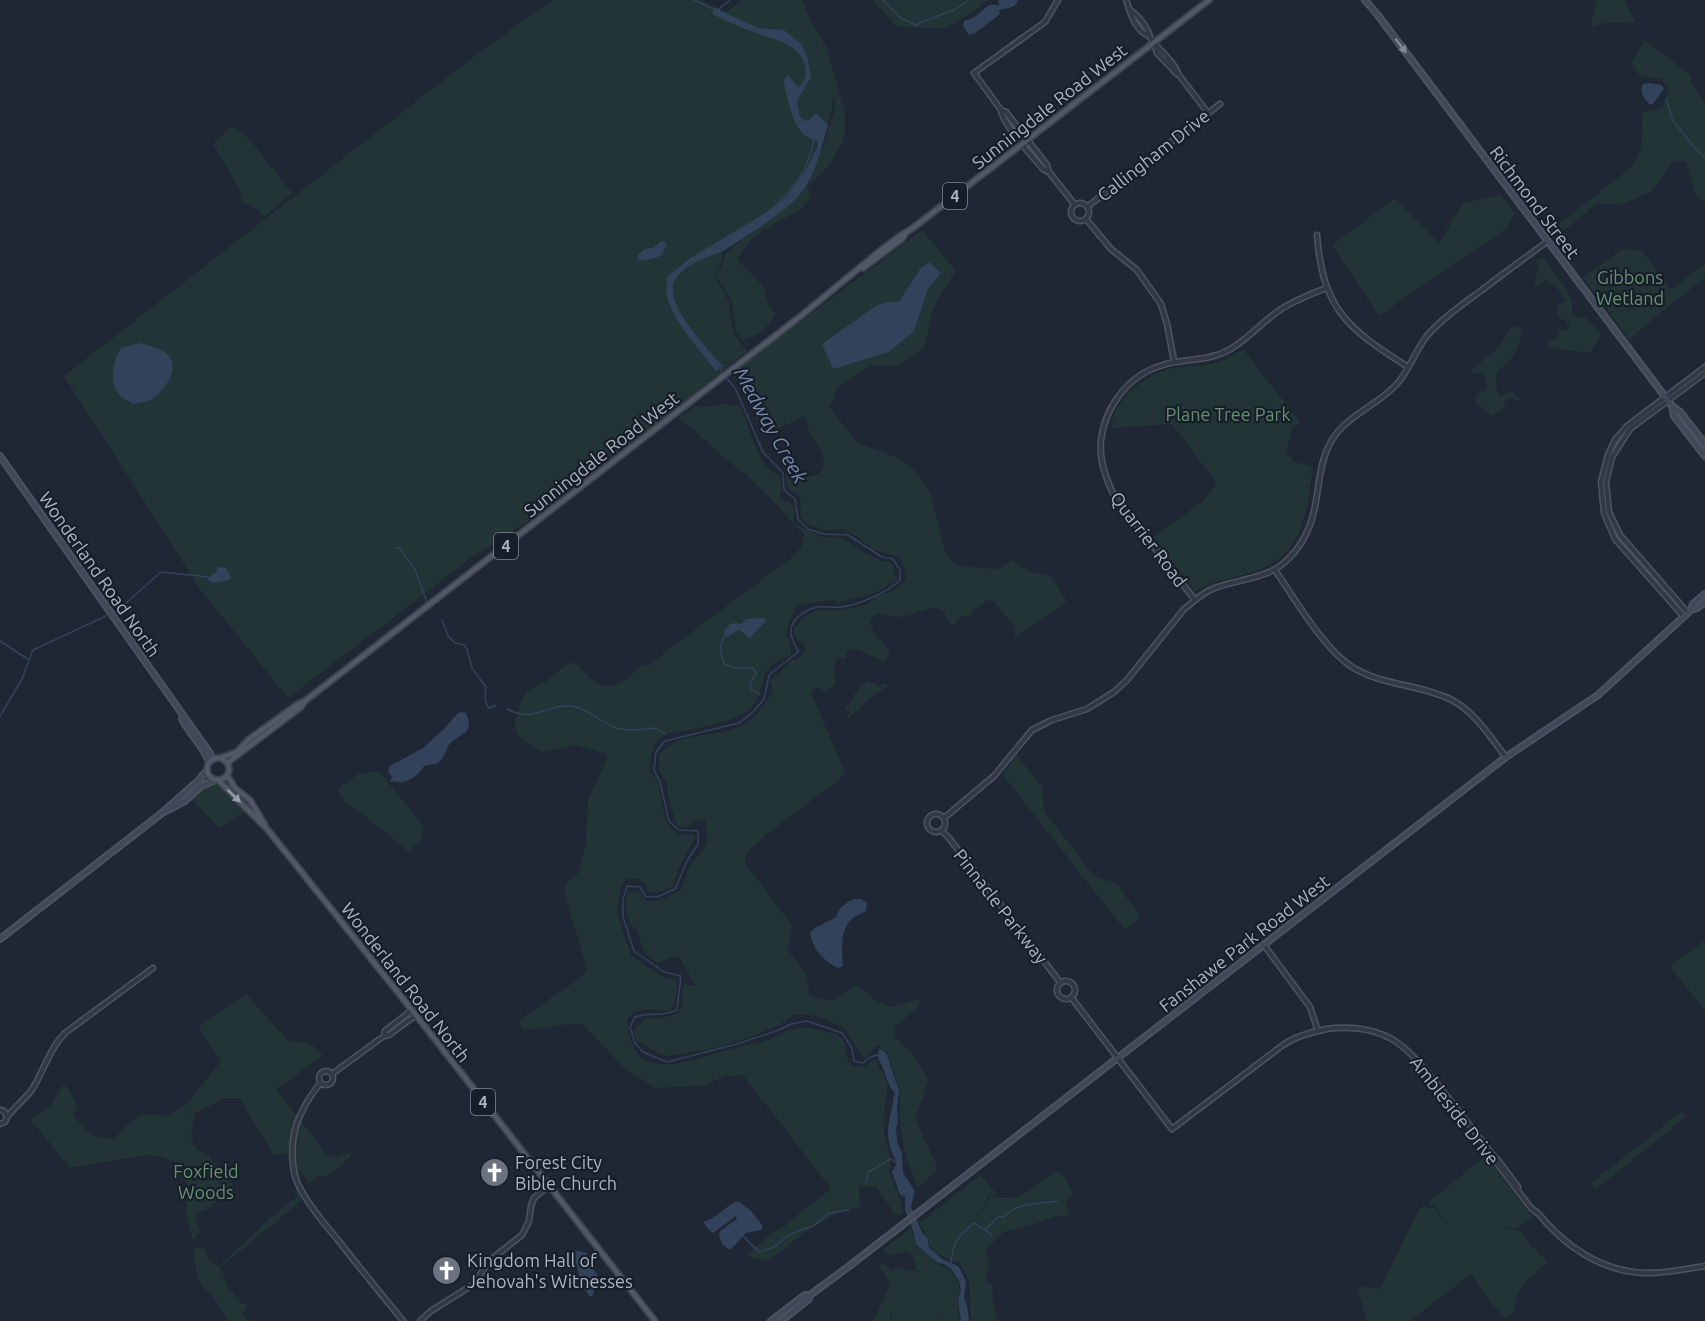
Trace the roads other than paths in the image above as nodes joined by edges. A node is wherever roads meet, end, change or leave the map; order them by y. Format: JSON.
{"nodes":[{"id":1,"x":1058,"y":0,"type":"edge"},
{"id":2,"x":1126,"y":0,"type":"edge"},
{"id":3,"x":1209,"y":0,"type":"edge"},
{"id":4,"x":1366,"y":0,"type":"edge"},
{"id":5,"x":1153,"y":42,"type":"junction"},
{"id":6,"x":1220,"y":104,"type":"dead end"},
{"id":7,"x":1001,"y":110,"type":"junction"},
{"id":8,"x":1208,"y":113,"type":"junction"},
{"id":9,"x":1028,"y":140,"type":"junction"},
{"id":10,"x":1022,"y":144,"type":"junction"},
{"id":11,"x":1049,"y":172,"type":"junction"},
{"id":12,"x":1075,"y":205,"type":"junction"},
{"id":13,"x":1087,"y":207,"type":"junction"},
{"id":14,"x":1086,"y":219,"type":"junction"},
{"id":15,"x":1317,"y":235,"type":"dead end"},
{"id":16,"x":1548,"y":241,"type":"junction"},
{"id":17,"x":1326,"y":288,"type":"junction"},
{"id":18,"x":1174,"y":362,"type":"junction"},
{"id":19,"x":1408,"y":367,"type":"junction"},
{"id":20,"x":1705,"y":367,"type":"edge"},
{"id":21,"x":1705,"y":373,"type":"edge"},
{"id":22,"x":1667,"y":399,"type":"junction"},
{"id":23,"x":1672,"y":406,"type":"junction"},
{"id":24,"x":1705,"y":444,"type":"edge"},
{"id":25,"x":0,"y":456,"type":"edge"},
{"id":26,"x":1705,"y":456,"type":"edge"},
{"id":27,"x":1275,"y":570,"type":"junction"},
{"id":28,"x":1705,"y":594,"type":"edge"},
{"id":29,"x":1195,"y":600,"type":"junction"},
{"id":30,"x":1705,"y":602,"type":"edge"},
{"id":31,"x":1688,"y":613,"type":"junction"},
{"id":32,"x":305,"y":701,"type":"junction"},
{"id":33,"x":177,"y":708,"type":"junction"},
{"id":34,"x":1506,"y":757,"type":"junction"},
{"id":35,"x":217,"y":758,"type":"junction"},
{"id":36,"x":209,"y":762,"type":"junction"},
{"id":37,"x":227,"y":763,"type":"junction"},
{"id":38,"x":207,"y":770,"type":"junction"},
{"id":39,"x":227,"y":775,"type":"junction"},
{"id":40,"x":217,"y":780,"type":"junction"},
{"id":41,"x":162,"y":813,"type":"junction"},
{"id":42,"x":944,"y":818,"type":"junction"},
{"id":43,"x":268,"y":830,"type":"junction"},
{"id":44,"x":941,"y":830,"type":"junction"},
{"id":45,"x":0,"y":939,"type":"edge"},
{"id":46,"x":1264,"y":945,"type":"junction"},
{"id":47,"x":153,"y":968,"type":"dead end"},
{"id":48,"x":1060,"y":982,"type":"junction"},
{"id":49,"x":1071,"y":997,"type":"junction"},
{"id":50,"x":414,"y":1013,"type":"junction"},
{"id":51,"x":1318,"y":1031,"type":"junction"},
{"id":52,"x":1118,"y":1058,"type":"junction"},
{"id":53,"x":332,"y":1074,"type":"junction"},
{"id":54,"x":320,"y":1083,"type":"junction"},
{"id":55,"x":14,"y":1107,"type":"junction"},
{"id":56,"x":1,"y":1110,"type":"edge"},
{"id":57,"x":7,"y":1117,"type":"junction"},
{"id":58,"x":0,"y":1125,"type":"edge"},
{"id":59,"x":548,"y":1186,"type":"junction"},
{"id":60,"x":1705,"y":1266,"type":"edge"},
{"id":61,"x":810,"y":1295,"type":"junction"},
{"id":62,"x":403,"y":1321,"type":"edge"},
{"id":63,"x":420,"y":1321,"type":"edge"},
{"id":64,"x":655,"y":1321,"type":"edge"},
{"id":65,"x":771,"y":1321,"type":"edge"},
{"id":66,"x":781,"y":1321,"type":"edge"}],
"edges":[{"from":1,"to":7,"type":"street"},
{"from":2,"to":5,"type":"street"},
{"from":3,"to":5,"type":"main road","name":"Sunningdale Road West","number":"4"},
{"from":4,"to":16,"type":"main road","name":"Richmond Street","one_way":true},
{"from":5,"to":8,"type":"street"},
{"from":5,"to":9,"type":"main road","name":"Sunningdale Road West","number":"4"},
{"from":6,"to":8,"type":"street","name":"Callingham Drive"},
{"from":7,"to":9,"type":"street"},
{"from":7,"to":10,"type":"street"},
{"from":8,"to":13,"type":"street","name":"Callingham Drive"},
{"from":9,"to":10,"type":"main road","name":"Sunningdale Road West","number":"4"},
{"from":9,"to":11,"type":"street"},
{"from":10,"to":11,"type":"street"},
{"from":10,"to":32,"type":"main road","name":"Sunningdale Road West","number":"4"},
{"from":11,"to":12,"type":"street"},
{"from":12,"to":13,"type":"street"},
{"from":12,"to":14,"type":"street"},
{"from":13,"to":14,"type":"street"},
{"from":14,"to":18,"type":"street"},
{"from":15,"to":17,"type":"street"},
{"from":16,"to":19,"type":"street"},
{"from":16,"to":22,"type":"main road","name":"Richmond Street"},
{"from":17,"to":18,"type":"street","name":"Quarrier Road"},
{"from":17,"to":19,"type":"street"},
{"from":18,"to":29,"type":"street","name":"Quarrier Road"},
{"from":19,"to":27,"type":"street"},
{"from":20,"to":22,"type":"street"},
{"from":21,"to":22,"type":"street"},
{"from":22,"to":23,"type":"main road","name":"Richmond Street"},
{"from":22,"to":31,"type":"street"},
{"from":23,"to":24,"type":"main road","name":"Richmond Street"},
{"from":23,"to":26,"type":"main road","name":"Richmond Street"},
{"from":25,"to":33,"type":"main road","name":"Wonderland Road North"},
{"from":27,"to":29,"type":"street"},
{"from":27,"to":34,"type":"street"},
{"from":28,"to":31,"type":"main road","name":"Fanshawe Park Road West"},
{"from":29,"to":42,"type":"street"},
{"from":30,"to":31,"type":"main road","name":"Fanshawe Park Road West"},
{"from":31,"to":34,"type":"main road","name":"Fanshawe Park Road West"},
{"from":32,"to":35,"type":"main road","name":"Sunningdale Road West","number":"4"},
{"from":32,"to":37,"type":"main road","name":"Sunningdale Road West","number":"4"},
{"from":33,"to":35,"type":"main road","name":"Wonderland Road North"},
{"from":33,"to":36,"type":"main road","name":"Wonderland Road North"},
{"from":34,"to":46,"type":"main road","name":"Fanshawe Park Road West"},
{"from":35,"to":36,"type":"main road","number":"4"},
{"from":35,"to":37,"type":"main road"},
{"from":36,"to":38,"type":"main road"},
{"from":37,"to":39,"type":"main road"},
{"from":38,"to":40,"type":"main road","number":"4"},
{"from":38,"to":41,"type":"main road"},
{"from":39,"to":40,"type":"main road"},
{"from":39,"to":43,"type":"main road","name":"Wonderland Road North","number":"4"},
{"from":40,"to":41,"type":"main road"},
{"from":40,"to":43,"type":"main road","name":"Wonderland Road North","number":"4","one_way":true},
{"from":41,"to":45,"type":"main road"},
{"from":42,"to":44,"type":"street"},
{"from":42,"to":44,"type":"street"},
{"from":43,"to":50,"type":"main road","name":"Wonderland Road North","number":"4"},
{"from":44,"to":48,"type":"street","name":"Pinnacle Parkway"},
{"from":46,"to":51,"type":"street"},
{"from":46,"to":52,"type":"main road","name":"Fanshawe Park Road West"},
{"from":47,"to":55,"type":"street"},
{"from":48,"to":49,"type":"street"},
{"from":48,"to":49,"type":"street"},
{"from":49,"to":52,"type":"street"},
{"from":50,"to":53,"type":"street"},
{"from":50,"to":59,"type":"main road","name":"Wonderland Road North","number":"4"},
{"from":51,"to":52,"type":"street","name":"Ambleside Drive"},
{"from":51,"to":60,"type":"street","name":"Ambleside Drive"},
{"from":52,"to":61,"type":"main road","name":"Fanshawe Park Road West"},
{"from":53,"to":54,"type":"street"},
{"from":53,"to":54,"type":"street"},
{"from":54,"to":62,"type":"street"},
{"from":55,"to":56,"type":"street"},
{"from":55,"to":57,"type":"street"},
{"from":56,"to":57,"type":"street"},
{"from":57,"to":58,"type":"street"},
{"from":59,"to":63,"type":"street"},
{"from":59,"to":64,"type":"main road","name":"Wonderland Road North","number":"4"},
{"from":61,"to":65,"type":"main road","name":"Fanshawe Park Road West"},
{"from":61,"to":66,"type":"main road","name":"Fanshawe Park Road West"}]}
